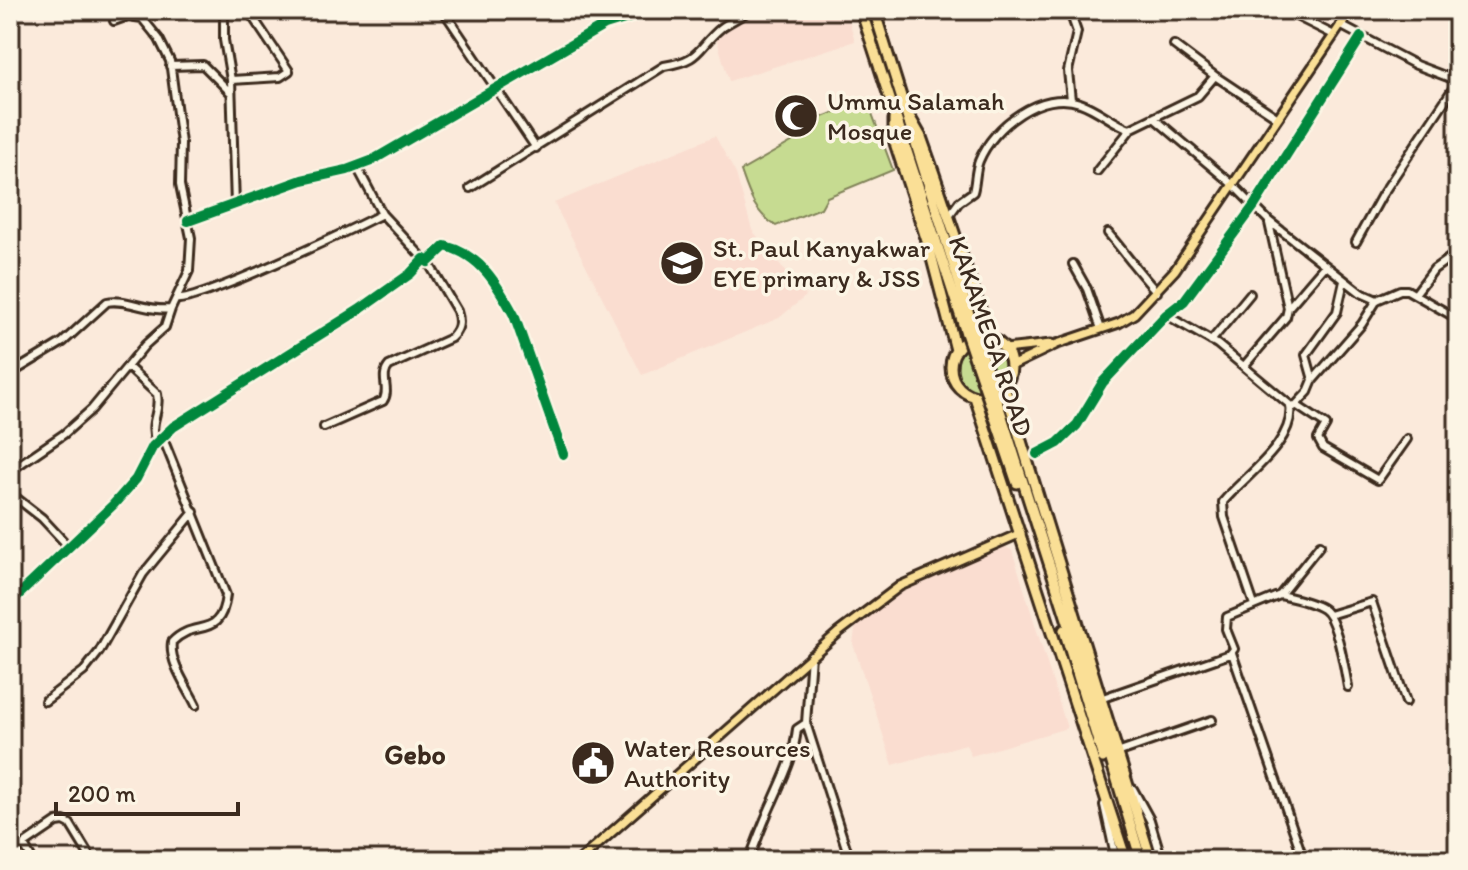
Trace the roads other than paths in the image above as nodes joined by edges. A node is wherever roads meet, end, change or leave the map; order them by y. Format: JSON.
{"nodes":[{"id":1,"x":224,"y":10,"type":"edge"},
{"id":2,"x":443,"y":10,"type":"edge"},
{"id":3,"x":654,"y":10,"type":"edge"},
{"id":4,"x":749,"y":10,"type":"edge"},
{"id":5,"x":861,"y":10,"type":"edge"},
{"id":6,"x":874,"y":10,"type":"edge"},
{"id":7,"x":1284,"y":10,"type":"edge"},
{"id":8,"x":1351,"y":10,"type":"edge"},
{"id":9,"x":252,"y":12,"type":"edge"},
{"id":10,"x":1071,"y":15,"type":"dead end"},
{"id":11,"x":114,"y":21,"type":"dead end"},
{"id":12,"x":1340,"y":25,"type":"junction"},
{"id":13,"x":1334,"y":35,"type":"junction"},
{"id":14,"x":1361,"y":37,"type":"junction"},
{"id":15,"x":1174,"y":45,"type":"dead end"},
{"id":16,"x":170,"y":66,"type":"junction"},
{"id":17,"x":1215,"y":76,"type":"junction"},
{"id":18,"x":231,"y":80,"type":"junction"},
{"id":19,"x":1458,"y":81,"type":"edge"},
{"id":20,"x":496,"y":87,"type":"junction"},
{"id":21,"x":231,"y":93,"type":"junction"},
{"id":22,"x":1071,"y":100,"type":"junction"},
{"id":23,"x":899,"y":112,"type":"junction"},
{"id":24,"x":1154,"y":118,"type":"junction"},
{"id":25,"x":1278,"y":118,"type":"junction"},
{"id":26,"x":1130,"y":129,"type":"junction"},
{"id":27,"x":536,"y":148,"type":"junction"},
{"id":28,"x":357,"y":167,"type":"junction"},
{"id":29,"x":1097,"y":171,"type":"dead end"},
{"id":30,"x":1232,"y":184,"type":"junction"},
{"id":31,"x":470,"y":188,"type":"dead end"},
{"id":32,"x":235,"y":205,"type":"junction"},
{"id":33,"x":1254,"y":206,"type":"junction"},
{"id":34,"x":382,"y":214,"type":"junction"},
{"id":35,"x":948,"y":217,"type":"junction"},
{"id":36,"x":188,"y":221,"type":"junction"},
{"id":37,"x":1269,"y":221,"type":"junction"},
{"id":38,"x":1108,"y":233,"type":"dead end"},
{"id":39,"x":1356,"y":242,"type":"dead end"},
{"id":40,"x":1458,"y":252,"type":"edge"},
{"id":41,"x":426,"y":260,"type":"junction"},
{"id":42,"x":1073,"y":264,"type":"dead end"},
{"id":43,"x":1325,"y":265,"type":"junction"},
{"id":44,"x":1344,"y":281,"type":"junction"},
{"id":45,"x":1157,"y":292,"type":"junction"},
{"id":46,"x":1250,"y":294,"type":"dead end"},
{"id":47,"x":1415,"y":294,"type":"junction"},
{"id":48,"x":176,"y":299,"type":"junction"},
{"id":49,"x":1377,"y":300,"type":"junction"},
{"id":50,"x":1288,"y":308,"type":"junction"},
{"id":51,"x":171,"y":309,"type":"junction"},
{"id":52,"x":1166,"y":315,"type":"junction"},
{"id":53,"x":1458,"y":319,"type":"edge"},
{"id":54,"x":1101,"y":329,"type":"junction"},
{"id":55,"x":990,"y":338,"type":"junction"},
{"id":56,"x":1211,"y":341,"type":"junction"},
{"id":57,"x":1057,"y":344,"type":"junction"},
{"id":58,"x":1005,"y":349,"type":"junction"},
{"id":59,"x":956,"y":350,"type":"junction"},
{"id":60,"x":1011,"y":366,"type":"junction"},
{"id":61,"x":1244,"y":366,"type":"junction"},
{"id":62,"x":128,"y":367,"type":"junction"},
{"id":63,"x":10,"y":374,"type":"edge"},
{"id":64,"x":1313,"y":380,"type":"junction"},
{"id":65,"x":1004,"y":386,"type":"junction"},
{"id":66,"x":975,"y":397,"type":"junction"},
{"id":67,"x":1294,"y":407,"type":"junction"},
{"id":68,"x":324,"y":427,"type":"dead end"},
{"id":69,"x":162,"y":436,"type":"junction"},
{"id":70,"x":1407,"y":439,"type":"dead end"},
{"id":71,"x":156,"y":443,"type":"junction"},
{"id":72,"x":563,"y":454,"type":"dead end"},
{"id":73,"x":1037,"y":454,"type":"dead end"},
{"id":74,"x":10,"y":471,"type":"edge"},
{"id":75,"x":10,"y":493,"type":"edge"},
{"id":76,"x":194,"y":512,"type":"junction"},
{"id":77,"x":1021,"y":533,"type":"junction"},
{"id":78,"x":1320,"y":545,"type":"dead end"},
{"id":79,"x":68,"y":546,"type":"junction"},
{"id":80,"x":1280,"y":595,"type":"junction"},
{"id":81,"x":10,"y":603,"type":"edge"},
{"id":82,"x":1254,"y":605,"type":"junction"},
{"id":83,"x":1329,"y":615,"type":"junction"},
{"id":84,"x":1232,"y":653,"type":"junction"},
{"id":85,"x":811,"y":655,"type":"junction"},
{"id":86,"x":1348,"y":687,"type":"dead end"},
{"id":87,"x":1100,"y":699,"type":"junction"},
{"id":88,"x":45,"y":701,"type":"dead end"},
{"id":89,"x":1406,"y":702,"type":"dead end"},
{"id":90,"x":196,"y":705,"type":"dead end"},
{"id":91,"x":1212,"y":720,"type":"dead end"},
{"id":92,"x":806,"y":723,"type":"junction"},
{"id":93,"x":1117,"y":753,"type":"junction"},
{"id":94,"x":1123,"y":772,"type":"junction"},
{"id":95,"x":1100,"y":780,"type":"junction"},
{"id":96,"x":24,"y":845,"type":"junction"},
{"id":97,"x":10,"y":854,"type":"edge"},
{"id":98,"x":1302,"y":855,"type":"dead end"},
{"id":99,"x":32,"y":860,"type":"edge"},
{"id":100,"x":92,"y":860,"type":"edge"},
{"id":101,"x":580,"y":860,"type":"edge"},
{"id":102,"x":749,"y":860,"type":"edge"},
{"id":103,"x":850,"y":860,"type":"edge"},
{"id":104,"x":1116,"y":860,"type":"edge"},
{"id":105,"x":1126,"y":860,"type":"edge"},
{"id":106,"x":1138,"y":860,"type":"edge"},
{"id":107,"x":1151,"y":860,"type":"edge"},
{"id":108,"x":1162,"y":860,"type":"edge"}],
"edges":[{"from":1,"to":18,"type":"street"},
{"from":2,"to":20,"type":"street"},
{"from":3,"to":20,"type":"street"},
{"from":4,"to":27,"type":"street"},
{"from":5,"to":23,"type":"highway","name":"KAKAMEGA ROAD"},
{"from":6,"to":23,"type":"highway"},
{"from":7,"to":13,"type":"street"},
{"from":8,"to":12,"type":"main road"},
{"from":9,"to":18,"type":"street"},
{"from":10,"to":22,"type":"street"},
{"from":11,"to":16,"type":"street"},
{"from":12,"to":13,"type":"main road"},
{"from":12,"to":14,"type":"street"},
{"from":13,"to":25,"type":"main road"},
{"from":14,"to":19,"type":"street"},
{"from":14,"to":33,"type":"street"},
{"from":15,"to":17,"type":"street"},
{"from":16,"to":21,"type":"street"},
{"from":16,"to":36,"type":"street"},
{"from":17,"to":24,"type":"street"},
{"from":17,"to":25,"type":"street"},
{"from":18,"to":21,"type":"street"},
{"from":19,"to":39,"type":"street"},
{"from":20,"to":27,"type":"street"},
{"from":20,"to":28,"type":"street"},
{"from":21,"to":32,"type":"street"},
{"from":22,"to":26,"type":"street"},
{"from":22,"to":35,"type":"street"},
{"from":23,"to":35,"type":"highway"},
{"from":23,"to":59,"type":"highway"},
{"from":23,"to":106,"type":"highway","name":"KAKAMEGA ROAD","bridge":true},
{"from":23,"to":106,"type":"highway","name":"KAKAMEGA ROAD","bridge":true},
{"from":24,"to":26,"type":"street"},
{"from":24,"to":30,"type":"street"},
{"from":25,"to":30,"type":"main road"},
{"from":26,"to":29,"type":"street"},
{"from":27,"to":31,"type":"street"},
{"from":28,"to":32,"type":"street"},
{"from":28,"to":34,"type":"street"},
{"from":30,"to":33,"type":"street"},
{"from":30,"to":45,"type":"main road"},
{"from":32,"to":36,"type":"street"},
{"from":33,"to":37,"type":"street"},
{"from":33,"to":52,"type":"street"},
{"from":34,"to":41,"type":"street"},
{"from":34,"to":48,"type":"street"},
{"from":35,"to":55,"type":"highway"},
{"from":36,"to":48,"type":"street"},
{"from":37,"to":43,"type":"street"},
{"from":37,"to":50,"type":"street"},
{"from":38,"to":45,"type":"street"},
{"from":40,"to":47,"type":"street"},
{"from":41,"to":68,"type":"street"},
{"from":41,"to":69,"type":"street"},
{"from":41,"to":72,"type":"street"},
{"from":42,"to":54,"type":"street"},
{"from":43,"to":44,"type":"street"},
{"from":43,"to":50,"type":"street"},
{"from":44,"to":49,"type":"street"},
{"from":44,"to":64,"type":"street"},
{"from":45,"to":54,"type":"main road"},
{"from":46,"to":56,"type":"street"},
{"from":47,"to":49,"type":"street"},
{"from":47,"to":53,"type":"street"},
{"from":48,"to":51,"type":"street"},
{"from":49,"to":64,"type":"street"},
{"from":50,"to":61,"type":"street"},
{"from":51,"to":62,"type":"street"},
{"from":51,"to":63,"type":"street"},
{"from":52,"to":56,"type":"street"},
{"from":52,"to":73,"type":"street"},
{"from":54,"to":57,"type":"main road"},
{"from":55,"to":58,"type":"highway"},
{"from":55,"to":59,"type":"highway"},
{"from":56,"to":61,"type":"street"},
{"from":57,"to":58,"type":"main road"},
{"from":57,"to":60,"type":"main road"},
{"from":58,"to":60,"type":"highway"},
{"from":59,"to":66,"type":"highway"},
{"from":60,"to":65,"type":"highway"},
{"from":61,"to":67,"type":"street"},
{"from":62,"to":71,"type":"street"},
{"from":62,"to":74,"type":"street"},
{"from":64,"to":67,"type":"street"},
{"from":65,"to":66,"type":"highway"},
{"from":65,"to":87,"type":"highway"},
{"from":66,"to":77,"type":"highway"},
{"from":67,"to":70,"type":"street"},
{"from":67,"to":82,"type":"street"},
{"from":69,"to":71,"type":"street"},
{"from":69,"to":76,"type":"street"},
{"from":71,"to":79,"type":"street"},
{"from":75,"to":79,"type":"street"},
{"from":76,"to":88,"type":"street"},
{"from":76,"to":90,"type":"street"},
{"from":77,"to":85,"type":"main road"},
{"from":77,"to":95,"type":"highway"},
{"from":78,"to":80,"type":"street"},
{"from":79,"to":81,"type":"street"},
{"from":80,"to":82,"type":"street"},
{"from":80,"to":83,"type":"street"},
{"from":82,"to":84,"type":"street"},
{"from":83,"to":86,"type":"street"},
{"from":83,"to":89,"type":"street"},
{"from":84,"to":87,"type":"street"},
{"from":84,"to":98,"type":"street"},
{"from":85,"to":92,"type":"street"},
{"from":85,"to":101,"type":"main road"},
{"from":87,"to":93,"type":"highway"},
{"from":91,"to":93,"type":"street"},
{"from":92,"to":102,"type":"street"},
{"from":92,"to":103,"type":"street"},
{"from":93,"to":94,"type":"highway"},
{"from":94,"to":107,"type":"highway"},
{"from":94,"to":108,"type":"street"},
{"from":95,"to":104,"type":"street"},
{"from":95,"to":105,"type":"highway"},
{"from":96,"to":97,"type":"street"},
{"from":96,"to":99,"type":"street"},
{"from":96,"to":100,"type":"street"}]}
